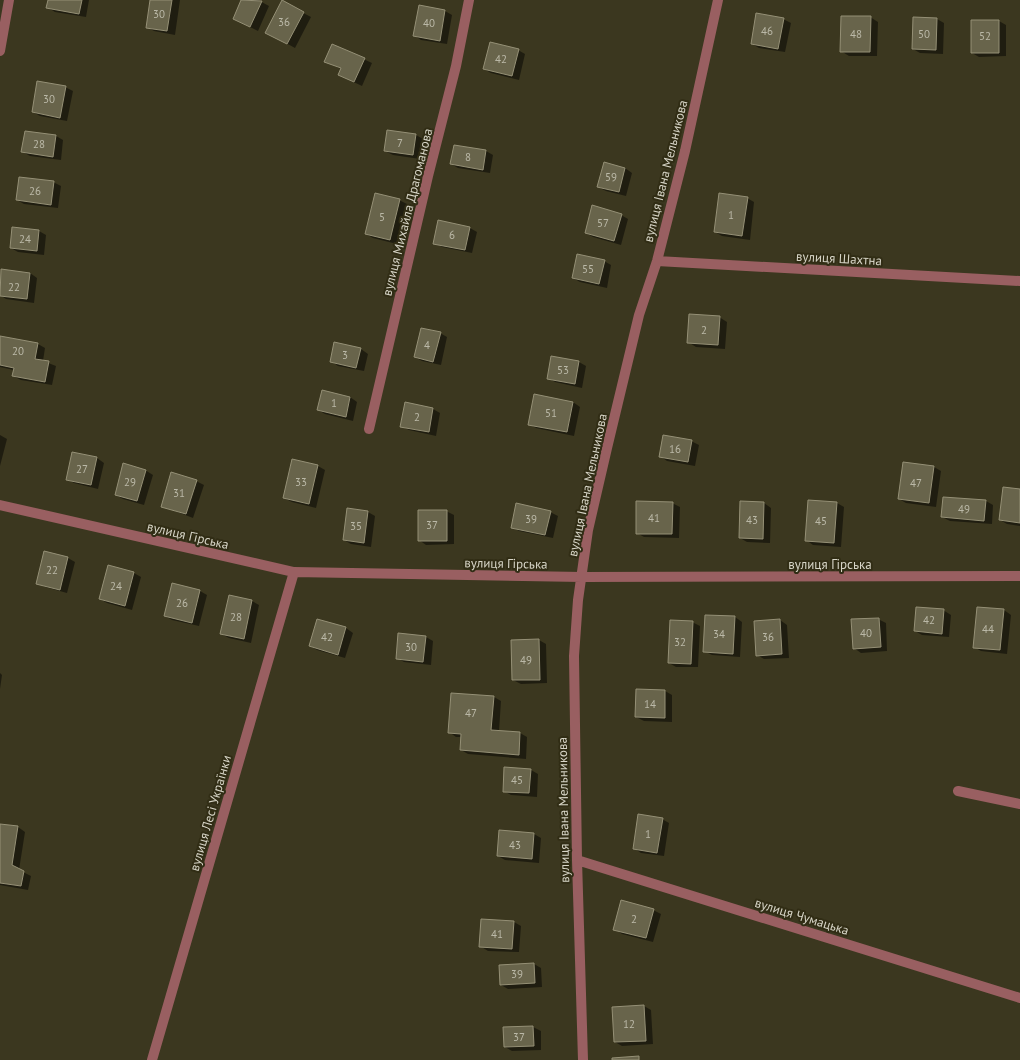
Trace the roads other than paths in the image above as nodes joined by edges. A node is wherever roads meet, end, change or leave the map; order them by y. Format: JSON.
{"nodes":[{"id":1,"x":9,"y":0,"type":"edge"},
{"id":2,"x":469,"y":0,"type":"edge"},
{"id":3,"x":718,"y":0,"type":"edge"},
{"id":4,"x":0,"y":51,"type":"edge"},
{"id":5,"x":656,"y":261,"type":"junction"},
{"id":6,"x":1020,"y":281,"type":"edge"},
{"id":7,"x":369,"y":429,"type":"dead end"},
{"id":8,"x":0,"y":504,"type":"edge"},
{"id":9,"x":294,"y":572,"type":"junction"},
{"id":10,"x":1020,"y":576,"type":"edge"},
{"id":11,"x":582,"y":577,"type":"junction"},
{"id":12,"x":958,"y":791,"type":"dead end"},
{"id":13,"x":1020,"y":804,"type":"edge"},
{"id":14,"x":577,"y":860,"type":"junction"},
{"id":15,"x":1020,"y":998,"type":"edge"},
{"id":16,"x":152,"y":1060,"type":"edge"},
{"id":17,"x":584,"y":1060,"type":"edge"}],
"edges":[{"from":1,"to":4,"type":"street"},
{"from":2,"to":7,"type":"street","name":"вулиця Михайла Драгоманова"},
{"from":3,"to":5,"type":"street","name":"вулиця Івана Мельникова"},
{"from":5,"to":6,"type":"street","name":"вулиця Шахтна"},
{"from":5,"to":11,"type":"street","name":"вулиця Івана Мельникова"},
{"from":8,"to":9,"type":"street","name":"вулиця Гірська"},
{"from":9,"to":11,"type":"street","name":"вулиця Гірська"},
{"from":9,"to":16,"type":"street","name":"вулиця Лесі Українки"},
{"from":10,"to":11,"type":"street","name":"вулиця Гірська"},
{"from":11,"to":14,"type":"street","name":"вулиця Івана Мельникова"},
{"from":12,"to":13,"type":"street"},
{"from":14,"to":15,"type":"street","name":"вулиця Чумацька"},
{"from":14,"to":17,"type":"street","name":"вулиця Івана Мельникова"}]}
